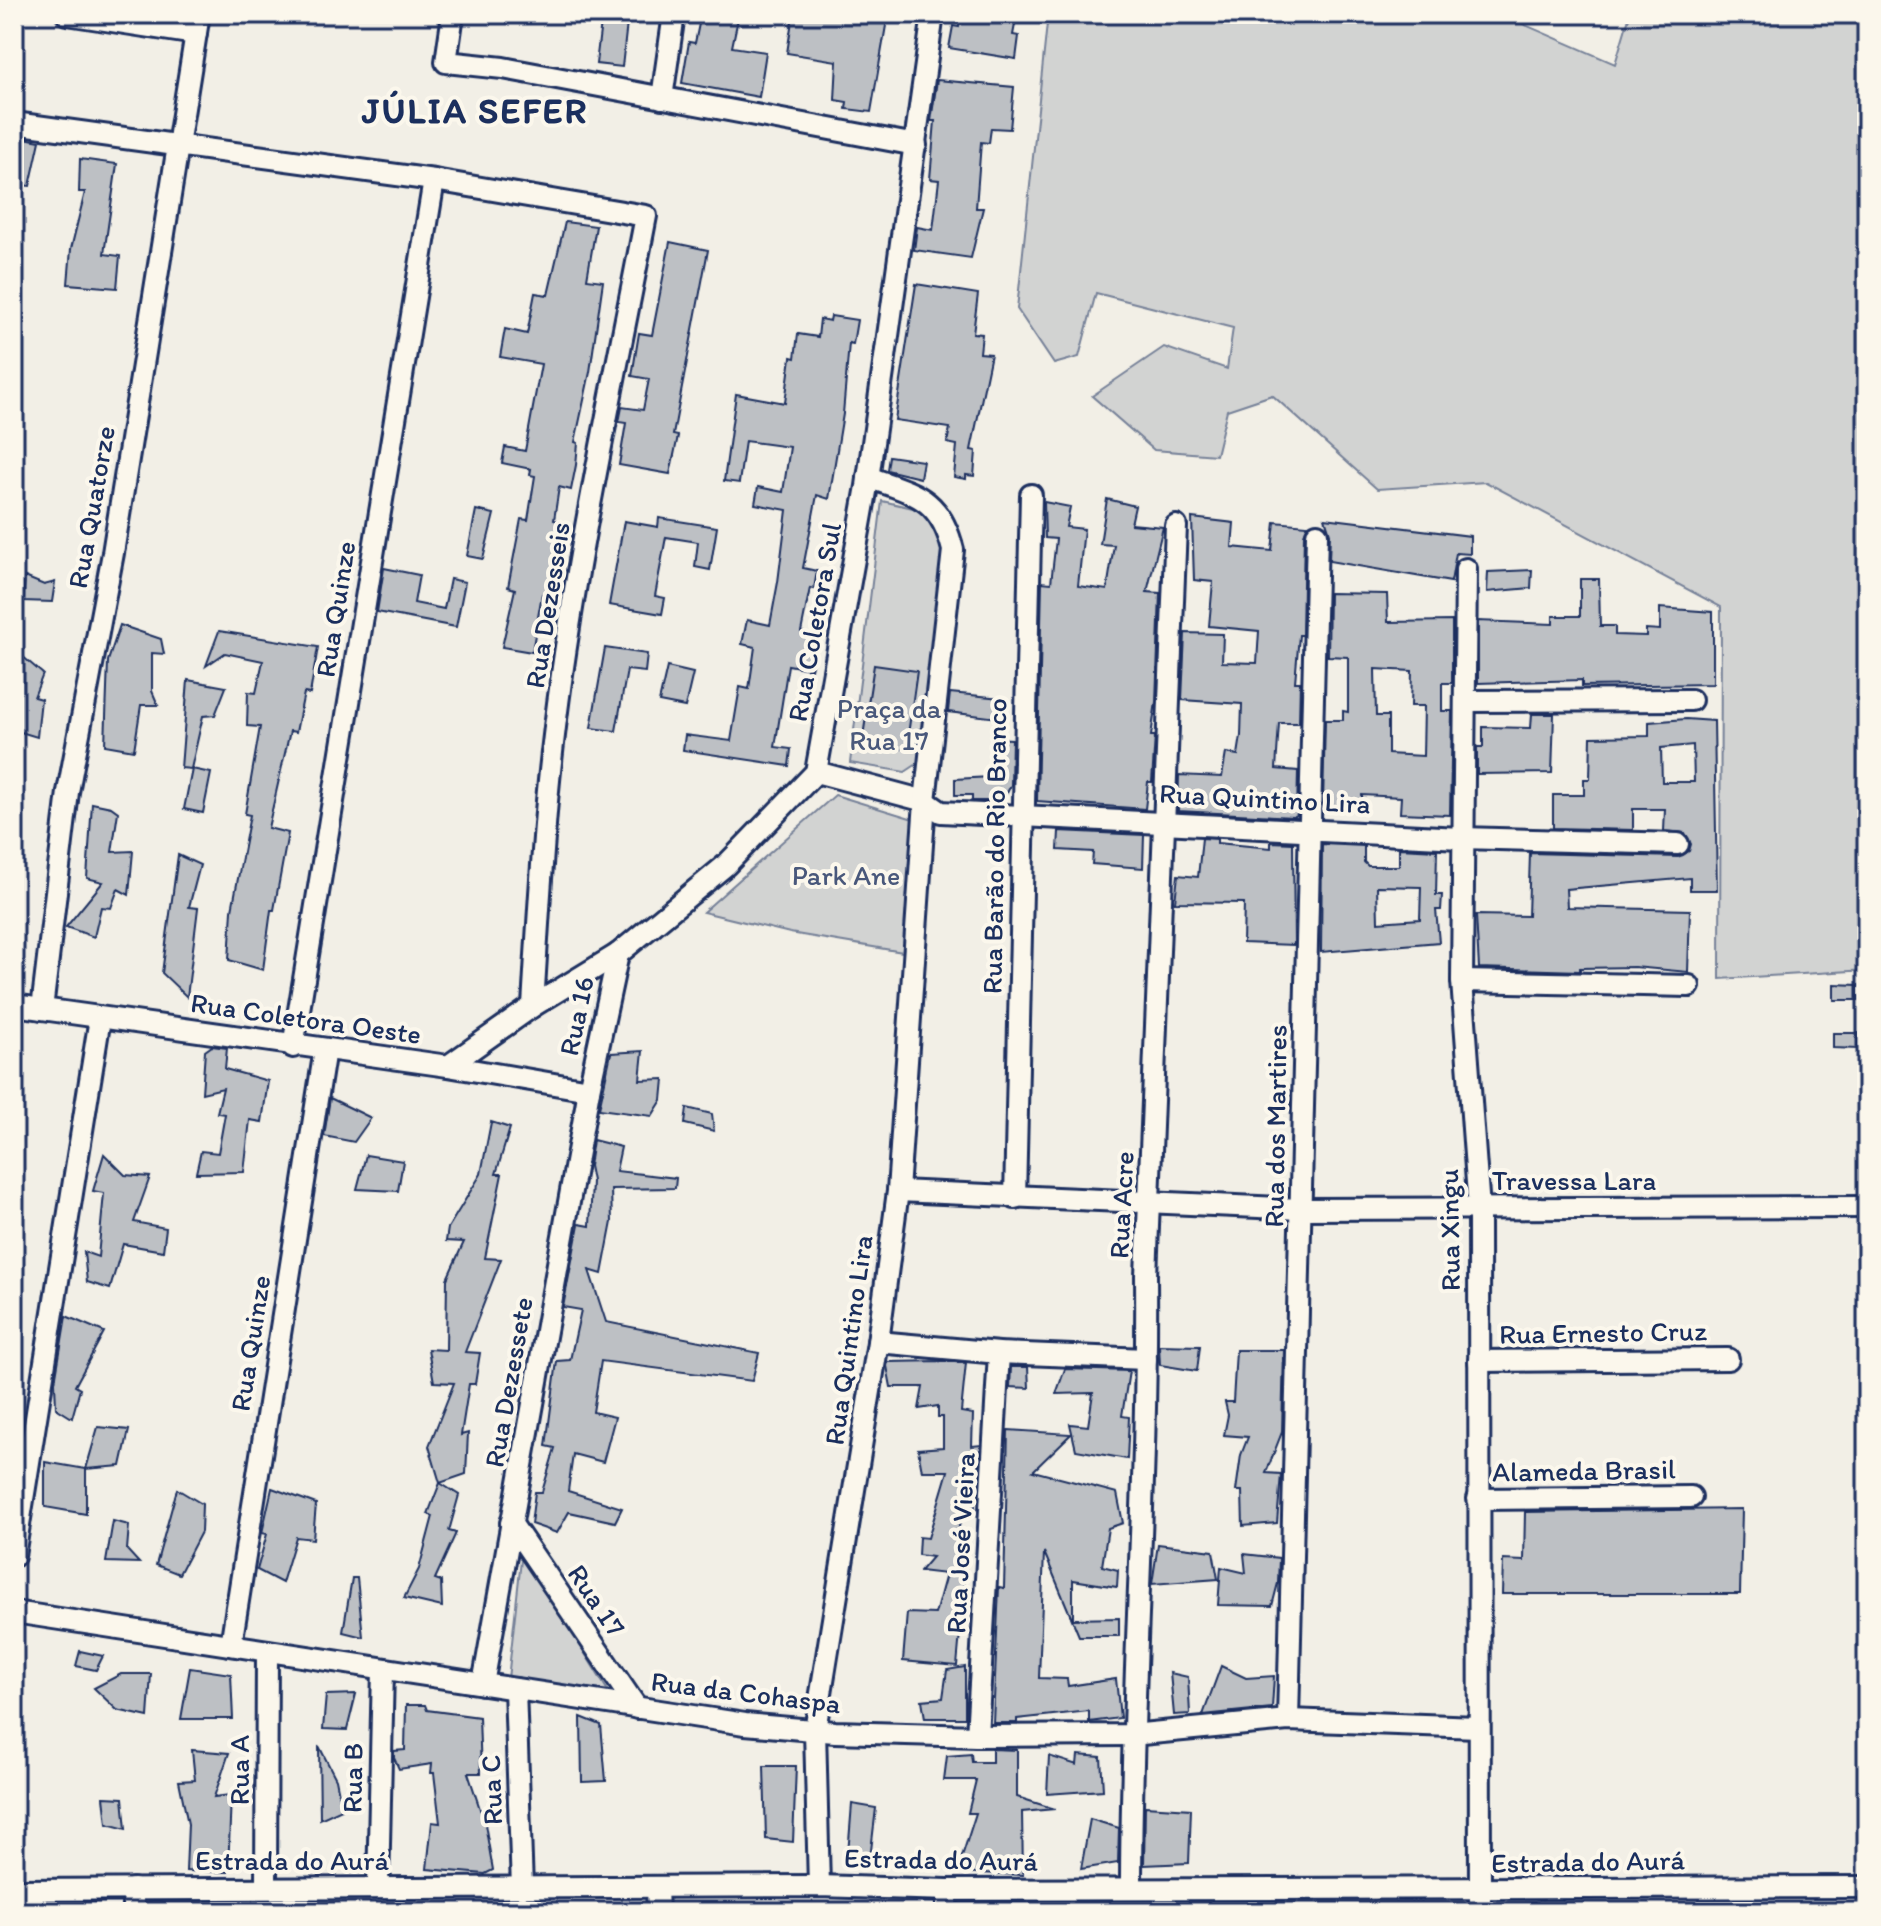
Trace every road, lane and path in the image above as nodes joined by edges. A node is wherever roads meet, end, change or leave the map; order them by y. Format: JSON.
{"nodes":[{"id":1,"x":67,"y":14,"type":"edge"},
{"id":2,"x":453,"y":14,"type":"edge"},
{"id":3,"x":674,"y":14,"type":"edge"},
{"id":4,"x":933,"y":14,"type":"edge"},
{"id":5,"x":198,"y":24,"type":"edge"},
{"id":6,"x":662,"y":98,"type":"junction"},
{"id":7,"x":14,"y":123,"type":"edge"},
{"id":8,"x":916,"y":145,"type":"junction"},
{"id":9,"x":178,"y":146,"type":"junction"},
{"id":10,"x":434,"y":180,"type":"junction"},
{"id":11,"x":868,"y":477,"type":"junction"},
{"id":12,"x":1031,"y":495,"type":"dead end"},
{"id":13,"x":1176,"y":526,"type":"dead end"},
{"id":14,"x":1317,"y":534,"type":"dead end"},
{"id":15,"x":1466,"y":569,"type":"dead end"},
{"id":16,"x":1691,"y":700,"type":"dead end"},
{"id":17,"x":1465,"y":701,"type":"junction"},
{"id":18,"x":816,"y":772,"type":"junction"},
{"id":19,"x":925,"y":801,"type":"junction"},
{"id":20,"x":1023,"y":813,"type":"junction"},
{"id":21,"x":1166,"y":821,"type":"junction"},
{"id":22,"x":1310,"y":828,"type":"junction"},
{"id":23,"x":1461,"y":838,"type":"junction"},
{"id":24,"x":1678,"y":844,"type":"dead end"},
{"id":25,"x":618,"y":954,"type":"junction"},
{"id":26,"x":1462,"y":981,"type":"junction"},
{"id":27,"x":1689,"y":986,"type":"dead end"},
{"id":28,"x":14,"y":1005,"type":"edge"},
{"id":29,"x":533,"y":1006,"type":"junction"},
{"id":30,"x":42,"y":1009,"type":"junction"},
{"id":31,"x":100,"y":1018,"type":"junction"},
{"id":32,"x":293,"y":1047,"type":"junction"},
{"id":33,"x":325,"y":1049,"type":"junction"},
{"id":34,"x":448,"y":1066,"type":"junction"},
{"id":35,"x":589,"y":1090,"type":"junction"},
{"id":36,"x":898,"y":1191,"type":"junction"},
{"id":37,"x":1015,"y":1198,"type":"junction"},
{"id":38,"x":1150,"y":1201,"type":"junction"},
{"id":39,"x":1867,"y":1207,"type":"edge"},
{"id":40,"x":1301,"y":1209,"type":"junction"},
{"id":41,"x":1479,"y":1209,"type":"junction"},
{"id":42,"x":878,"y":1342,"type":"junction"},
{"id":43,"x":999,"y":1353,"type":"junction"},
{"id":44,"x":1146,"y":1359,"type":"junction"},
{"id":45,"x":1728,"y":1359,"type":"dead end"},
{"id":46,"x":1479,"y":1361,"type":"junction"},
{"id":47,"x":1691,"y":1497,"type":"dead end"},
{"id":48,"x":1478,"y":1499,"type":"junction"},
{"id":49,"x":511,"y":1523,"type":"junction"},
{"id":50,"x":14,"y":1556,"type":"edge"},
{"id":51,"x":14,"y":1612,"type":"edge"},
{"id":52,"x":231,"y":1645,"type":"junction"},
{"id":53,"x":267,"y":1651,"type":"junction"},
{"id":54,"x":383,"y":1669,"type":"junction"},
{"id":55,"x":483,"y":1684,"type":"junction"},
{"id":56,"x":515,"y":1689,"type":"junction"},
{"id":57,"x":637,"y":1708,"type":"junction"},
{"id":58,"x":1288,"y":1720,"type":"junction"},
{"id":59,"x":1478,"y":1727,"type":"junction"},
{"id":60,"x":815,"y":1730,"type":"junction"},
{"id":61,"x":1131,"y":1735,"type":"junction"},
{"id":62,"x":977,"y":1736,"type":"junction"},
{"id":63,"x":819,"y":1886,"type":"junction"},
{"id":64,"x":1867,"y":1887,"type":"edge"},
{"id":65,"x":266,"y":1888,"type":"junction"},
{"id":66,"x":378,"y":1888,"type":"junction"},
{"id":67,"x":522,"y":1888,"type":"junction"},
{"id":68,"x":657,"y":1888,"type":"junction"},
{"id":69,"x":1131,"y":1888,"type":"junction"},
{"id":70,"x":133,"y":1889,"type":"junction"},
{"id":71,"x":14,"y":1890,"type":"edge"},
{"id":72,"x":947,"y":1890,"type":"junction"},
{"id":73,"x":1480,"y":1890,"type":"junction"},
{"id":74,"x":133,"y":1912,"type":"edge"},
{"id":75,"x":658,"y":1912,"type":"edge"},
{"id":76,"x":947,"y":1912,"type":"edge"},
{"id":77,"x":1480,"y":1912,"type":"edge"}],
"edges":[{"from":1,"to":5,"type":"street"},
{"from":2,"to":6,"type":"street"},
{"from":3,"to":6,"type":"street"},
{"from":4,"to":8,"type":"street","name":"Rua Coletora Sul"},
{"from":5,"to":9,"type":"street","name":"Rua Quatorze"},
{"from":6,"to":8,"type":"street"},
{"from":7,"to":9,"type":"street"},
{"from":8,"to":11,"type":"street","name":"Rua Coletora Sul"},
{"from":9,"to":10,"type":"street"},
{"from":9,"to":30,"type":"street","name":"Rua Quatorze"},
{"from":10,"to":29,"type":"street","name":"Rua Dezesseis"},
{"from":10,"to":32,"type":"street","name":"Rua Quinze"},
{"from":11,"to":18,"type":"street","name":"Rua Coletora Sul"},
{"from":11,"to":19,"type":"street","name":"Rua Quintino Lira"},
{"from":12,"to":20,"type":"street","name":"Rua Barão do Rio Branco"},
{"from":13,"to":21,"type":"street","name":"Rua Acre"},
{"from":14,"to":22,"type":"street","name":"Rua dos Martires"},
{"from":15,"to":17,"type":"street","name":"Rua Xingu"},
{"from":16,"to":17,"type":"street"},
{"from":17,"to":23,"type":"street","name":"Rua Xingu"},
{"from":18,"to":19,"type":"street","name":"Rua Quintino Lira"},
{"from":18,"to":25,"type":"street"},
{"from":19,"to":20,"type":"street","name":"Rua Quintino Lira"},
{"from":19,"to":36,"type":"street","name":"Rua Quintino Lira"},
{"from":20,"to":21,"type":"street","name":"Rua Quintino Lira"},
{"from":20,"to":37,"type":"street","name":"Rua Barão do Rio Branco"},
{"from":21,"to":22,"type":"street","name":"Rua Quintino Lira"},
{"from":21,"to":38,"type":"street","name":"Rua Acre"},
{"from":22,"to":23,"type":"street","name":"Rua Quintino Lira"},
{"from":22,"to":40,"type":"street","name":"Rua dos Martires"},
{"from":23,"to":24,"type":"street","name":"Rua Quintino Lira"},
{"from":23,"to":26,"type":"street","name":"Rua Xingu"},
{"from":25,"to":29,"type":"street"},
{"from":25,"to":35,"type":"street","name":"Rua 16"},
{"from":26,"to":27,"type":"street"},
{"from":26,"to":41,"type":"street","name":"Rua Xingu"},
{"from":28,"to":30,"type":"street","name":"Rua Coletora Oeste"},
{"from":29,"to":34,"type":"street"},
{"from":30,"to":31,"type":"street","name":"Rua Coletora Oeste"},
{"from":31,"to":32,"type":"street","name":"Rua Coletora Oeste"},
{"from":31,"to":50,"type":"street"},
{"from":32,"to":33,"type":"street","name":"Rua Coletora Oeste"},
{"from":33,"to":34,"type":"street","name":"Rua Coletora Oeste"},
{"from":33,"to":52,"type":"street","name":"Rua Quinze"},
{"from":34,"to":35,"type":"street","name":"Rua Coletora Oeste"},
{"from":35,"to":49,"type":"street","name":"Rua Dezessete"},
{"from":36,"to":37,"type":"street","name":"Travessa Lara"},
{"from":36,"to":42,"type":"street","name":"Rua Quintino Lira"},
{"from":37,"to":38,"type":"street","name":"Travessa Lara"},
{"from":38,"to":40,"type":"street","name":"Travessa Lara"},
{"from":38,"to":44,"type":"street","name":"Rua Acre"},
{"from":39,"to":41,"type":"street","name":"Travessa Lara"},
{"from":40,"to":41,"type":"street","name":"Travessa Lara"},
{"from":40,"to":58,"type":"street","name":"Rua dos Martires"},
{"from":41,"to":46,"type":"street","name":"Rua Xingu"},
{"from":42,"to":43,"type":"street"},
{"from":42,"to":60,"type":"street","name":"Rua Quintino Lira"},
{"from":43,"to":44,"type":"street"},
{"from":43,"to":62,"type":"street","name":"Rua José Vieira"},
{"from":44,"to":61,"type":"street","name":"Rua Acre"},
{"from":45,"to":46,"type":"street","name":"Rua Ernesto Cruz"},
{"from":46,"to":48,"type":"street","name":"Rua Xingu"},
{"from":47,"to":48,"type":"street","name":"Alameda Brasil"},
{"from":48,"to":59,"type":"street","name":"Rua Xingu"},
{"from":49,"to":55,"type":"street","name":"Rua Dezessete"},
{"from":49,"to":57,"type":"street","name":"Rua 17"},
{"from":51,"to":52,"type":"street","name":"Rua da Cohaspa"},
{"from":52,"to":53,"type":"street","name":"Rua da Cohaspa"},
{"from":53,"to":54,"type":"street","name":"Rua da Cohaspa"},
{"from":53,"to":65,"type":"street","name":"Rua A"},
{"from":54,"to":55,"type":"street","name":"Rua da Cohaspa"},
{"from":54,"to":66,"type":"street","name":"Rua B"},
{"from":55,"to":56,"type":"street","name":"Rua da Cohaspa"},
{"from":56,"to":57,"type":"street","name":"Rua da Cohaspa"},
{"from":56,"to":67,"type":"street","name":"Rua C"},
{"from":57,"to":60,"type":"street","name":"Rua da Cohaspa"},
{"from":58,"to":59,"type":"street","name":"Rua da Cohaspa"},
{"from":58,"to":61,"type":"street","name":"Rua da Cohaspa"},
{"from":59,"to":73,"type":"street","name":"Rua Xingu"},
{"from":60,"to":62,"type":"street","name":"Rua da Cohaspa"},
{"from":60,"to":63,"type":"street","name":"Rua Quintino Lira"},
{"from":61,"to":62,"type":"street","name":"Rua da Cohaspa"},
{"from":61,"to":69,"type":"street","name":"Rua Acre"},
{"from":63,"to":68,"type":"street","name":"Estrada do Aurá"},
{"from":63,"to":72,"type":"street","name":"Estrada do Aurá"},
{"from":64,"to":73,"type":"street","name":"Estrada do Aurá"},
{"from":65,"to":66,"type":"street","name":"Estrada do Aurá"},
{"from":65,"to":70,"type":"street","name":"Estrada do Aurá"},
{"from":66,"to":67,"type":"street","name":"Estrada do Aurá"},
{"from":67,"to":68,"type":"street","name":"Estrada do Aurá"},
{"from":68,"to":75,"type":"street"},
{"from":69,"to":72,"type":"street","name":"Estrada do Aurá"},
{"from":69,"to":73,"type":"street","name":"Estrada do Aurá"},
{"from":70,"to":71,"type":"street","name":"Estrada do Aurá"},
{"from":70,"to":74,"type":"street"},
{"from":72,"to":76,"type":"street"},
{"from":73,"to":77,"type":"street","name":"Rua Xingu"}]}
